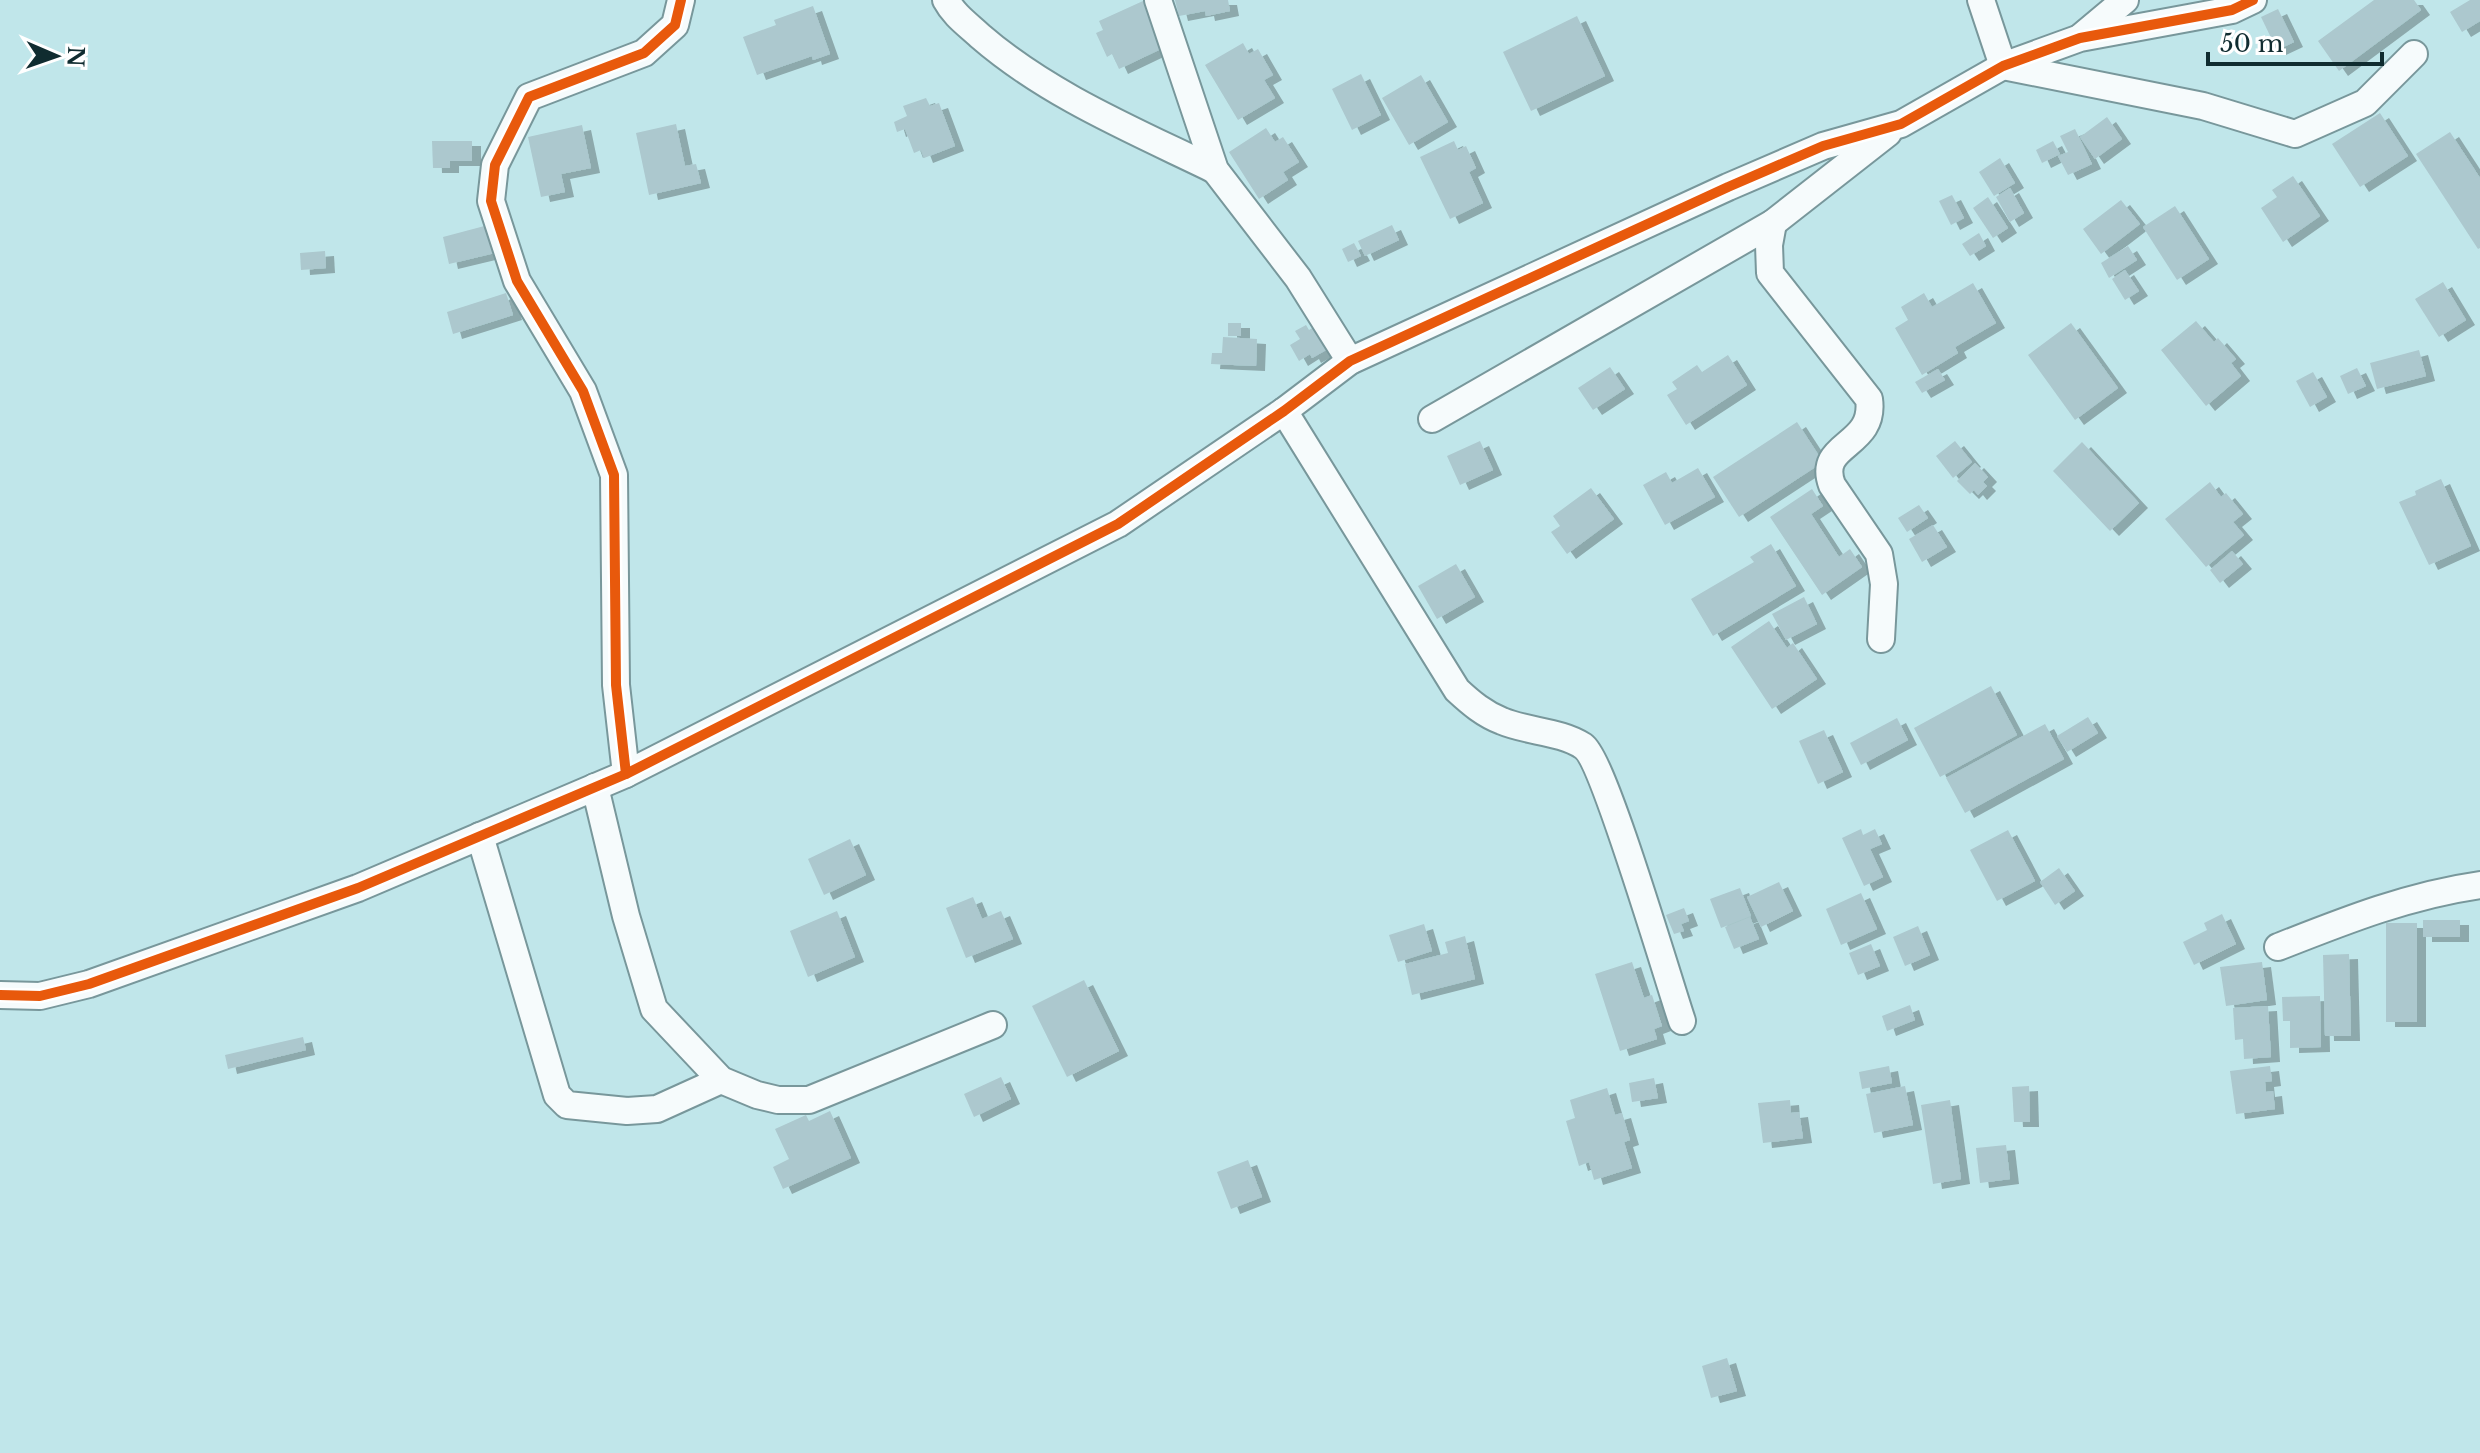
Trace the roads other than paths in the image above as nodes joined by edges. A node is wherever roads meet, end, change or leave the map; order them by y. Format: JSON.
{"nodes":[{"id":1,"x":681,"y":0,"type":"edge"},
{"id":2,"x":946,"y":0,"type":"edge"},
{"id":3,"x":1158,"y":0,"type":"edge"},
{"id":4,"x":1981,"y":0,"type":"edge"},
{"id":5,"x":2125,"y":0,"type":"edge"},
{"id":6,"x":2253,"y":0,"type":"edge"},
{"id":7,"x":2080,"y":38,"type":"junction"},
{"id":8,"x":2414,"y":54,"type":"dead end"},
{"id":9,"x":2003,"y":66,"type":"junction"},
{"id":10,"x":1901,"y":124,"type":"junction"},
{"id":11,"x":1215,"y":170,"type":"junction"},
{"id":12,"x":1773,"y":223,"type":"junction"},
{"id":13,"x":1350,"y":361,"type":"junction"},
{"id":14,"x":1284,"y":411,"type":"junction"},
{"id":15,"x":1432,"y":419,"type":"dead end"},
{"id":16,"x":1881,"y":639,"type":"dead end"},
{"id":17,"x":626,"y":774,"type":"junction"},
{"id":18,"x":595,"y":787,"type":"junction"},
{"id":19,"x":480,"y":836,"type":"junction"},
{"id":20,"x":2480,"y":885,"type":"edge"},
{"id":21,"x":2278,"y":947,"type":"dead end"},
{"id":22,"x":0,"y":995,"type":"edge"},
{"id":23,"x":1682,"y":1021,"type":"dead end"},
{"id":24,"x":993,"y":1025,"type":"dead end"},
{"id":25,"x":721,"y":1080,"type":"junction"}],
"edges":[{"from":1,"to":17,"type":"street"},
{"from":2,"to":11,"type":"street"},
{"from":3,"to":11,"type":"street"},
{"from":4,"to":9,"type":"street"},
{"from":5,"to":7,"type":"street"},
{"from":6,"to":7,"type":"street"},
{"from":7,"to":9,"type":"street"},
{"from":8,"to":9,"type":"street"},
{"from":9,"to":10,"type":"street"},
{"from":10,"to":12,"type":"street"},
{"from":10,"to":13,"type":"street"},
{"from":11,"to":13,"type":"street"},
{"from":12,"to":15,"type":"street"},
{"from":12,"to":16,"type":"street"},
{"from":13,"to":14,"type":"street"},
{"from":14,"to":17,"type":"street"},
{"from":14,"to":23,"type":"street"},
{"from":17,"to":18,"type":"street"},
{"from":18,"to":19,"type":"street"},
{"from":18,"to":25,"type":"street"},
{"from":19,"to":22,"type":"street"},
{"from":19,"to":25,"type":"street"},
{"from":20,"to":21,"type":"street"},
{"from":24,"to":25,"type":"street"}]}
